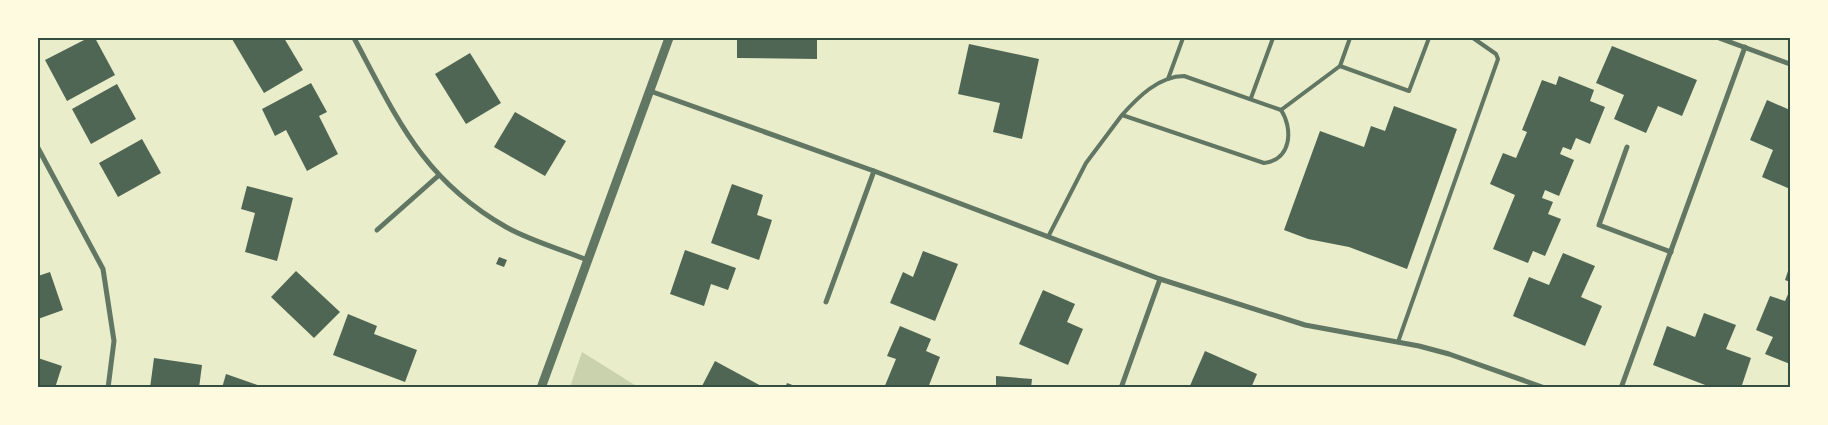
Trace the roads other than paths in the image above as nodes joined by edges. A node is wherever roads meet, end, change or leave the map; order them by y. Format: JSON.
{"nodes":[{"id":1,"x":354,"y":38,"type":"edge"},
{"id":2,"x":669,"y":38,"type":"edge"},
{"id":3,"x":1183,"y":38,"type":"edge"},
{"id":4,"x":1274,"y":38,"type":"edge"},
{"id":5,"x":1350,"y":38,"type":"edge"},
{"id":6,"x":1428,"y":38,"type":"edge"},
{"id":7,"x":1473,"y":38,"type":"edge"},
{"id":8,"x":1719,"y":38,"type":"edge"},
{"id":9,"x":1745,"y":47,"type":"junction"},
{"id":10,"x":1790,"y":64,"type":"edge"},
{"id":11,"x":1340,"y":66,"type":"junction"},
{"id":12,"x":1168,"y":79,"type":"junction"},
{"id":13,"x":650,"y":91,"type":"junction"},
{"id":14,"x":1251,"y":98,"type":"junction"},
{"id":15,"x":1281,"y":110,"type":"junction"},
{"id":16,"x":1122,"y":115,"type":"junction"},
{"id":17,"x":1627,"y":147,"type":"dead end"},
{"id":18,"x":38,"y":148,"type":"edge"},
{"id":19,"x":874,"y":171,"type":"junction"},
{"id":20,"x":438,"y":176,"type":"junction"},
{"id":21,"x":377,"y":230,"type":"dead end"},
{"id":22,"x":1048,"y":237,"type":"junction"},
{"id":23,"x":1670,"y":252,"type":"junction"},
{"id":24,"x":587,"y":260,"type":"junction"},
{"id":25,"x":1160,"y":279,"type":"junction"},
{"id":26,"x":826,"y":302,"type":"dead end"},
{"id":27,"x":1398,"y":342,"type":"junction"},
{"id":28,"x":108,"y":388,"type":"edge"},
{"id":29,"x":541,"y":388,"type":"edge"},
{"id":30,"x":1121,"y":388,"type":"edge"},
{"id":31,"x":1545,"y":388,"type":"edge"},
{"id":32,"x":1621,"y":388,"type":"edge"}],
"edges":[{"from":1,"to":20,"type":"street"},
{"from":2,"to":13,"type":"street"},
{"from":3,"to":12,"type":"lane"},
{"from":4,"to":14,"type":"lane"},
{"from":5,"to":11,"type":"lane"},
{"from":6,"to":11,"type":"lane"},
{"from":7,"to":27,"type":"lane"},
{"from":8,"to":9,"type":"street"},
{"from":9,"to":10,"type":"street"},
{"from":9,"to":23,"type":"street"},
{"from":11,"to":15,"type":"lane"},
{"from":12,"to":14,"type":"lane"},
{"from":12,"to":16,"type":"lane"},
{"from":13,"to":19,"type":"street"},
{"from":13,"to":24,"type":"street"},
{"from":14,"to":15,"type":"lane"},
{"from":15,"to":16,"type":"lane"},
{"from":16,"to":22,"type":"lane"},
{"from":17,"to":23,"type":"street"},
{"from":18,"to":28,"type":"street"},
{"from":19,"to":22,"type":"street"},
{"from":19,"to":26,"type":"street"},
{"from":20,"to":21,"type":"street"},
{"from":20,"to":24,"type":"street"},
{"from":22,"to":25,"type":"street"},
{"from":23,"to":32,"type":"street"},
{"from":24,"to":29,"type":"street"},
{"from":25,"to":27,"type":"street"},
{"from":25,"to":30,"type":"street"},
{"from":27,"to":31,"type":"street"}]}
